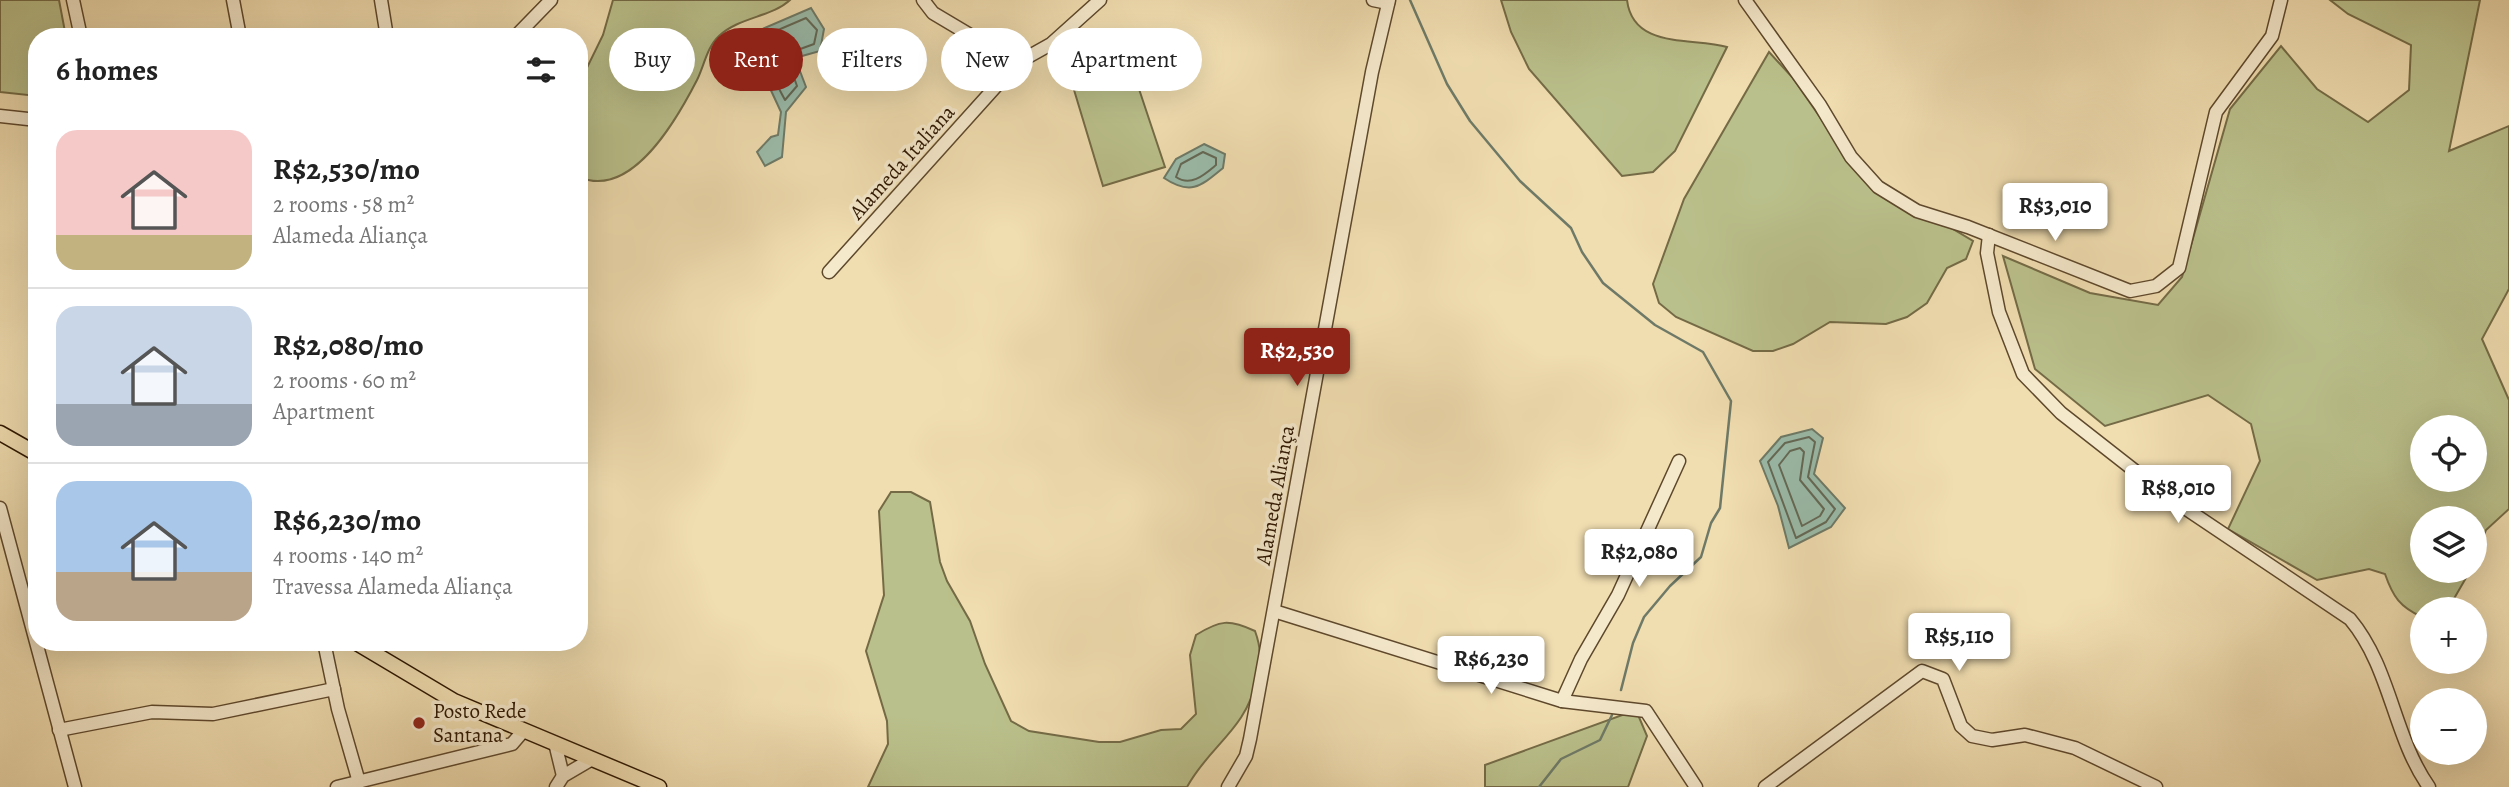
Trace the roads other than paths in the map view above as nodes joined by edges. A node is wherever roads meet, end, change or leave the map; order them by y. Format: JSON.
{"nodes":[{"id":1,"x":73,"y":0,"type":"edge"},
{"id":2,"x":233,"y":0,"type":"edge"},
{"id":3,"x":382,"y":0,"type":"edge"},
{"id":4,"x":551,"y":0,"type":"edge"},
{"id":5,"x":923,"y":0,"type":"edge"},
{"id":6,"x":1100,"y":0,"type":"edge"},
{"id":7,"x":1373,"y":0,"type":"edge"},
{"id":8,"x":1745,"y":0,"type":"edge"},
{"id":9,"x":2281,"y":0,"type":"edge"},
{"id":10,"x":1389,"y":2,"type":"edge"},
{"id":11,"x":535,"y":7,"type":"edge"},
{"id":12,"x":79,"y":28,"type":"edge"},
{"id":13,"x":238,"y":28,"type":"edge"},
{"id":14,"x":386,"y":28,"type":"edge"},
{"id":15,"x":521,"y":28,"type":"edge"},
{"id":16,"x":958,"y":28,"type":"edge"},
{"id":17,"x":1033,"y":54,"type":"edge"},
{"id":18,"x":992,"y":91,"type":"edge"},
{"id":19,"x":0,"y":116,"type":"edge"},
{"id":20,"x":28,"y":119,"type":"edge"},
{"id":21,"x":1989,"y":235,"type":"junction"},
{"id":22,"x":829,"y":272,"type":"dead end"},
{"id":23,"x":0,"y":433,"type":"edge"},
{"id":24,"x":28,"y":449,"type":"edge"},
{"id":25,"x":1679,"y":461,"type":"dead end"},
{"id":26,"x":0,"y":508,"type":"edge"},
{"id":27,"x":1274,"y":611,"type":"junction"},
{"id":28,"x":28,"y":613,"type":"edge"},
{"id":29,"x":38,"y":651,"type":"edge"},
{"id":30,"x":326,"y":651,"type":"edge"},
{"id":31,"x":370,"y":651,"type":"edge"},
{"id":32,"x":334,"y":689,"type":"junction"},
{"id":33,"x":1562,"y":701,"type":"junction"},
{"id":34,"x":59,"y":730,"type":"junction"},
{"id":35,"x":524,"y":730,"type":"junction"},
{"id":36,"x":555,"y":743,"type":"junction"},
{"id":37,"x":592,"y":759,"type":"junction"},
{"id":38,"x":359,"y":782,"type":"junction"},
{"id":39,"x":559,"y":782,"type":"edge"},
{"id":40,"x":75,"y":787,"type":"edge"},
{"id":41,"x":337,"y":787,"type":"edge"},
{"id":42,"x":659,"y":787,"type":"edge"},
{"id":43,"x":1228,"y":787,"type":"edge"},
{"id":44,"x":1696,"y":787,"type":"edge"},
{"id":45,"x":1765,"y":787,"type":"edge"},
{"id":46,"x":2155,"y":787,"type":"edge"},
{"id":47,"x":2429,"y":787,"type":"edge"}],
"edges":[{"from":1,"to":12,"type":"street"},
{"from":2,"to":13,"type":"street"},
{"from":3,"to":14,"type":"street"},
{"from":4,"to":11,"type":"street"},
{"from":5,"to":16,"type":"street"},
{"from":6,"to":17,"type":"street","name":"Alameda Italiana"},
{"from":7,"to":10,"type":"street"},
{"from":8,"to":21,"type":"street"},
{"from":9,"to":21,"type":"street"},
{"from":10,"to":27,"type":"street","name":"Alameda Aliança"},
{"from":11,"to":15,"type":"street"},
{"from":18,"to":22,"type":"street","name":"Alameda Italiana"},
{"from":19,"to":20,"type":"street"},
{"from":21,"to":47,"type":"street"},
{"from":23,"to":24,"type":"main road"},
{"from":25,"to":33,"type":"street"},
{"from":26,"to":28,"type":"street"},
{"from":27,"to":33,"type":"street"},
{"from":27,"to":43,"type":"street","name":"Alameda Aliança"},
{"from":29,"to":34,"type":"street"},
{"from":30,"to":32,"type":"street"},
{"from":31,"to":35,"type":"main road"},
{"from":32,"to":34,"type":"street"},
{"from":32,"to":38,"type":"street"},
{"from":33,"to":44,"type":"street"},
{"from":34,"to":40,"type":"street"},
{"from":35,"to":36,"type":"main road"},
{"from":35,"to":38,"type":"street"},
{"from":36,"to":37,"type":"main road"},
{"from":36,"to":39,"type":"street"},
{"from":37,"to":39,"type":"street"},
{"from":37,"to":42,"type":"main road"},
{"from":38,"to":41,"type":"street"},
{"from":45,"to":46,"type":"street"}]}
